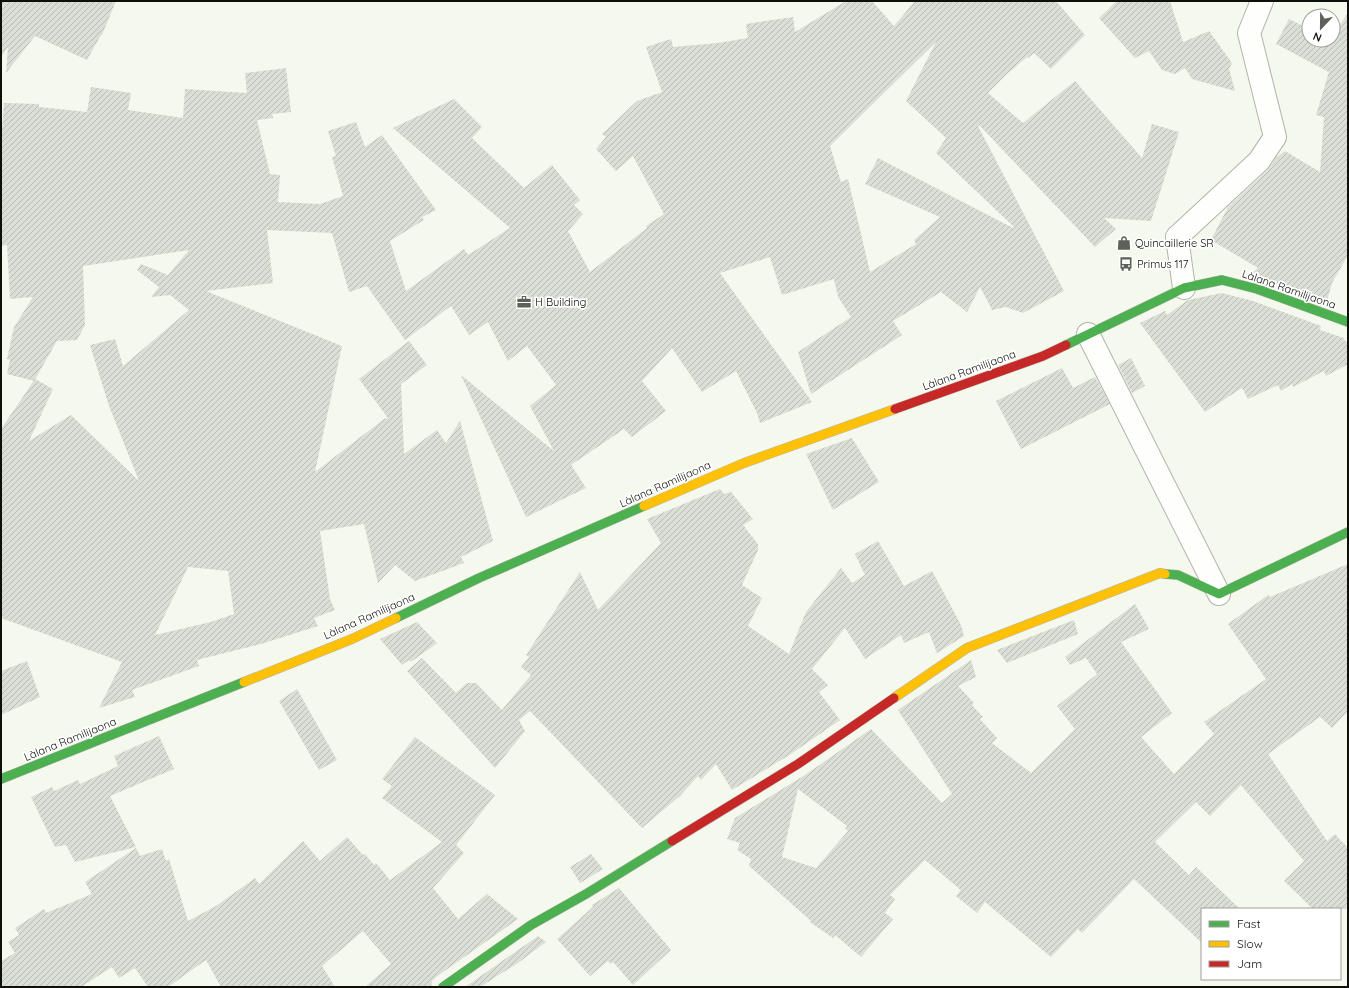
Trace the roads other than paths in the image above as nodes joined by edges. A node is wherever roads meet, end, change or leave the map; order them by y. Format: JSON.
{"nodes":[{"id":1,"x":1262,"y":1,"type":"edge"},
{"id":2,"x":1184,"y":288,"type":"junction"},
{"id":3,"x":1348,"y":322,"type":"edge"},
{"id":4,"x":1088,"y":334,"type":"junction"},
{"id":5,"x":1348,"y":532,"type":"edge"},
{"id":6,"x":1219,"y":594,"type":"junction"},
{"id":7,"x":1,"y":779,"type":"edge"},
{"id":8,"x":443,"y":987,"type":"edge"}],
"edges":[{"from":1,"to":2,"type":"street"},
{"from":2,"to":3,"type":"street","name":"Làlana Ramilijaona"},
{"from":2,"to":4,"type":"street","name":"Làlana Ramilijaona"},
{"from":4,"to":6,"type":"street"},
{"from":4,"to":7,"type":"street","name":"Làlana Ramilijaona"},
{"from":5,"to":6,"type":"street"},
{"from":6,"to":8,"type":"street"}]}
